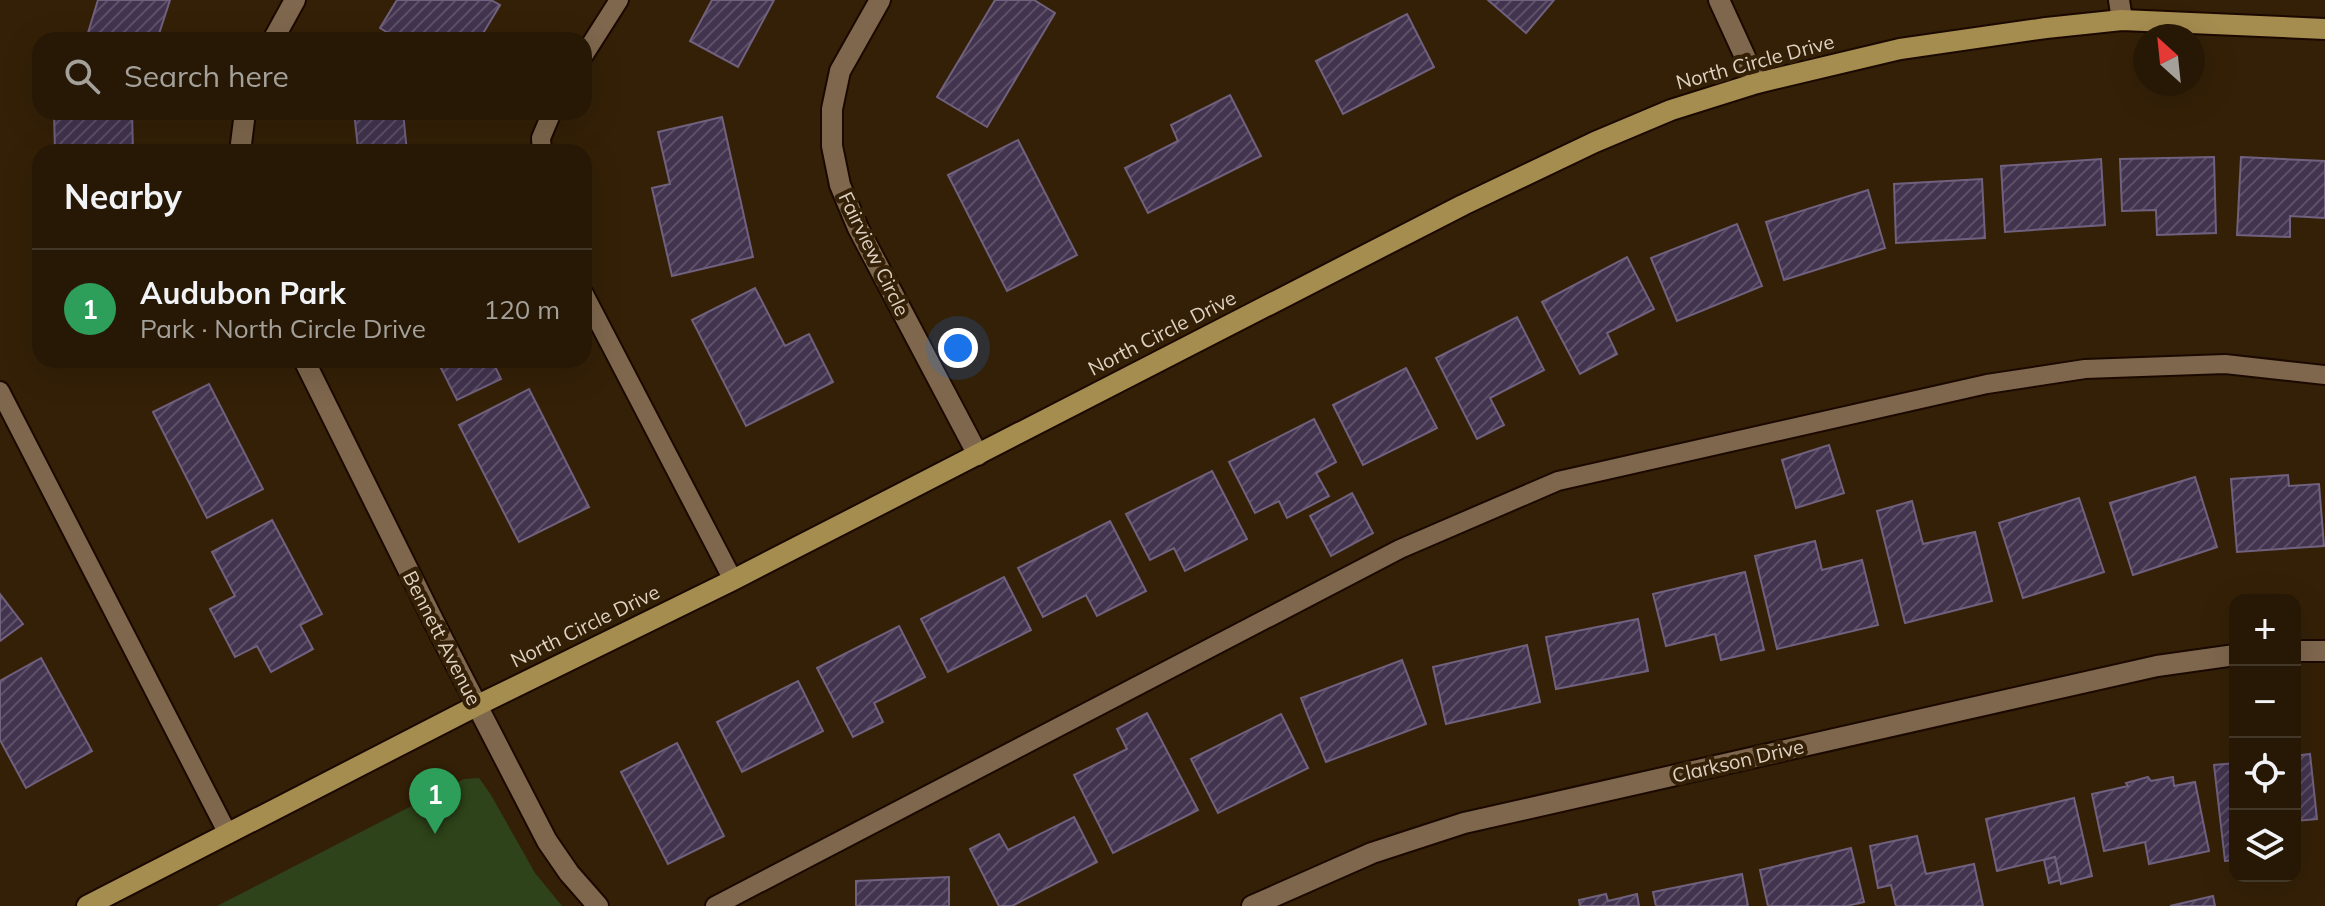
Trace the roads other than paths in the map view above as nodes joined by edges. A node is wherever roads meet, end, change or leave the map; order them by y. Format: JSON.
{"nodes":[{"id":1,"x":295,"y":0,"type":"edge"},
{"id":2,"x":619,"y":0,"type":"edge"},
{"id":3,"x":880,"y":0,"type":"edge"},
{"id":4,"x":1719,"y":0,"type":"edge"},
{"id":5,"x":2120,"y":10,"type":"edge"},
{"id":6,"x":2325,"y":29,"type":"edge"},
{"id":7,"x":277,"y":32,"type":"edge"},
{"id":8,"x":592,"y":42,"type":"edge"},
{"id":9,"x":1757,"y":83,"type":"junction"},
{"id":10,"x":244,"y":120,"type":"edge"},
{"id":11,"x":549,"y":120,"type":"edge"},
{"id":12,"x":241,"y":144,"type":"edge"},
{"id":13,"x":541,"y":144,"type":"edge"},
{"id":14,"x":592,"y":309,"type":"edge"},
{"id":15,"x":308,"y":368,"type":"edge"},
{"id":16,"x":2325,"y":375,"type":"edge"},
{"id":17,"x":0,"y":391,"type":"edge"},
{"id":18,"x":978,"y":455,"type":"junction"},
{"id":19,"x":733,"y":580,"type":"junction"},
{"id":20,"x":2301,"y":651,"type":"edge"},
{"id":21,"x":2325,"y":651,"type":"edge"},
{"id":22,"x":2229,"y":656,"type":"edge"},
{"id":23,"x":476,"y":706,"type":"junction"},
{"id":24,"x":228,"y":834,"type":"junction"},
{"id":25,"x":87,"y":906,"type":"edge"},
{"id":26,"x":598,"y":906,"type":"edge"},
{"id":27,"x":715,"y":906,"type":"edge"},
{"id":28,"x":1252,"y":906,"type":"edge"}],
"edges":[{"from":1,"to":7,"type":"street"},
{"from":2,"to":8,"type":"lane"},
{"from":3,"to":18,"type":"street","name":"Fairview Circle"},
{"from":4,"to":9,"type":"street"},
{"from":5,"to":6,"type":"main road","name":"North Circle Drive"},
{"from":5,"to":9,"type":"main road","name":"North Circle Drive"},
{"from":9,"to":18,"type":"main road","name":"North Circle Drive"},
{"from":10,"to":12,"type":"street"},
{"from":11,"to":13,"type":"lane"},
{"from":14,"to":19,"type":"lane"},
{"from":15,"to":23,"type":"street","name":"Bennett Avenue"},
{"from":16,"to":27,"type":"lane"},
{"from":17,"to":24,"type":"lane"},
{"from":18,"to":19,"type":"main road","name":"North Circle Drive"},
{"from":19,"to":23,"type":"main road","name":"North Circle Drive"},
{"from":20,"to":21,"type":"street"},
{"from":22,"to":28,"type":"street","name":"Clarkson Drive"},
{"from":23,"to":24,"type":"main road","name":"North Circle Drive"},
{"from":23,"to":26,"type":"street","name":"Bennett Avenue"},
{"from":24,"to":25,"type":"main road","name":"North Circle Drive"}]}
